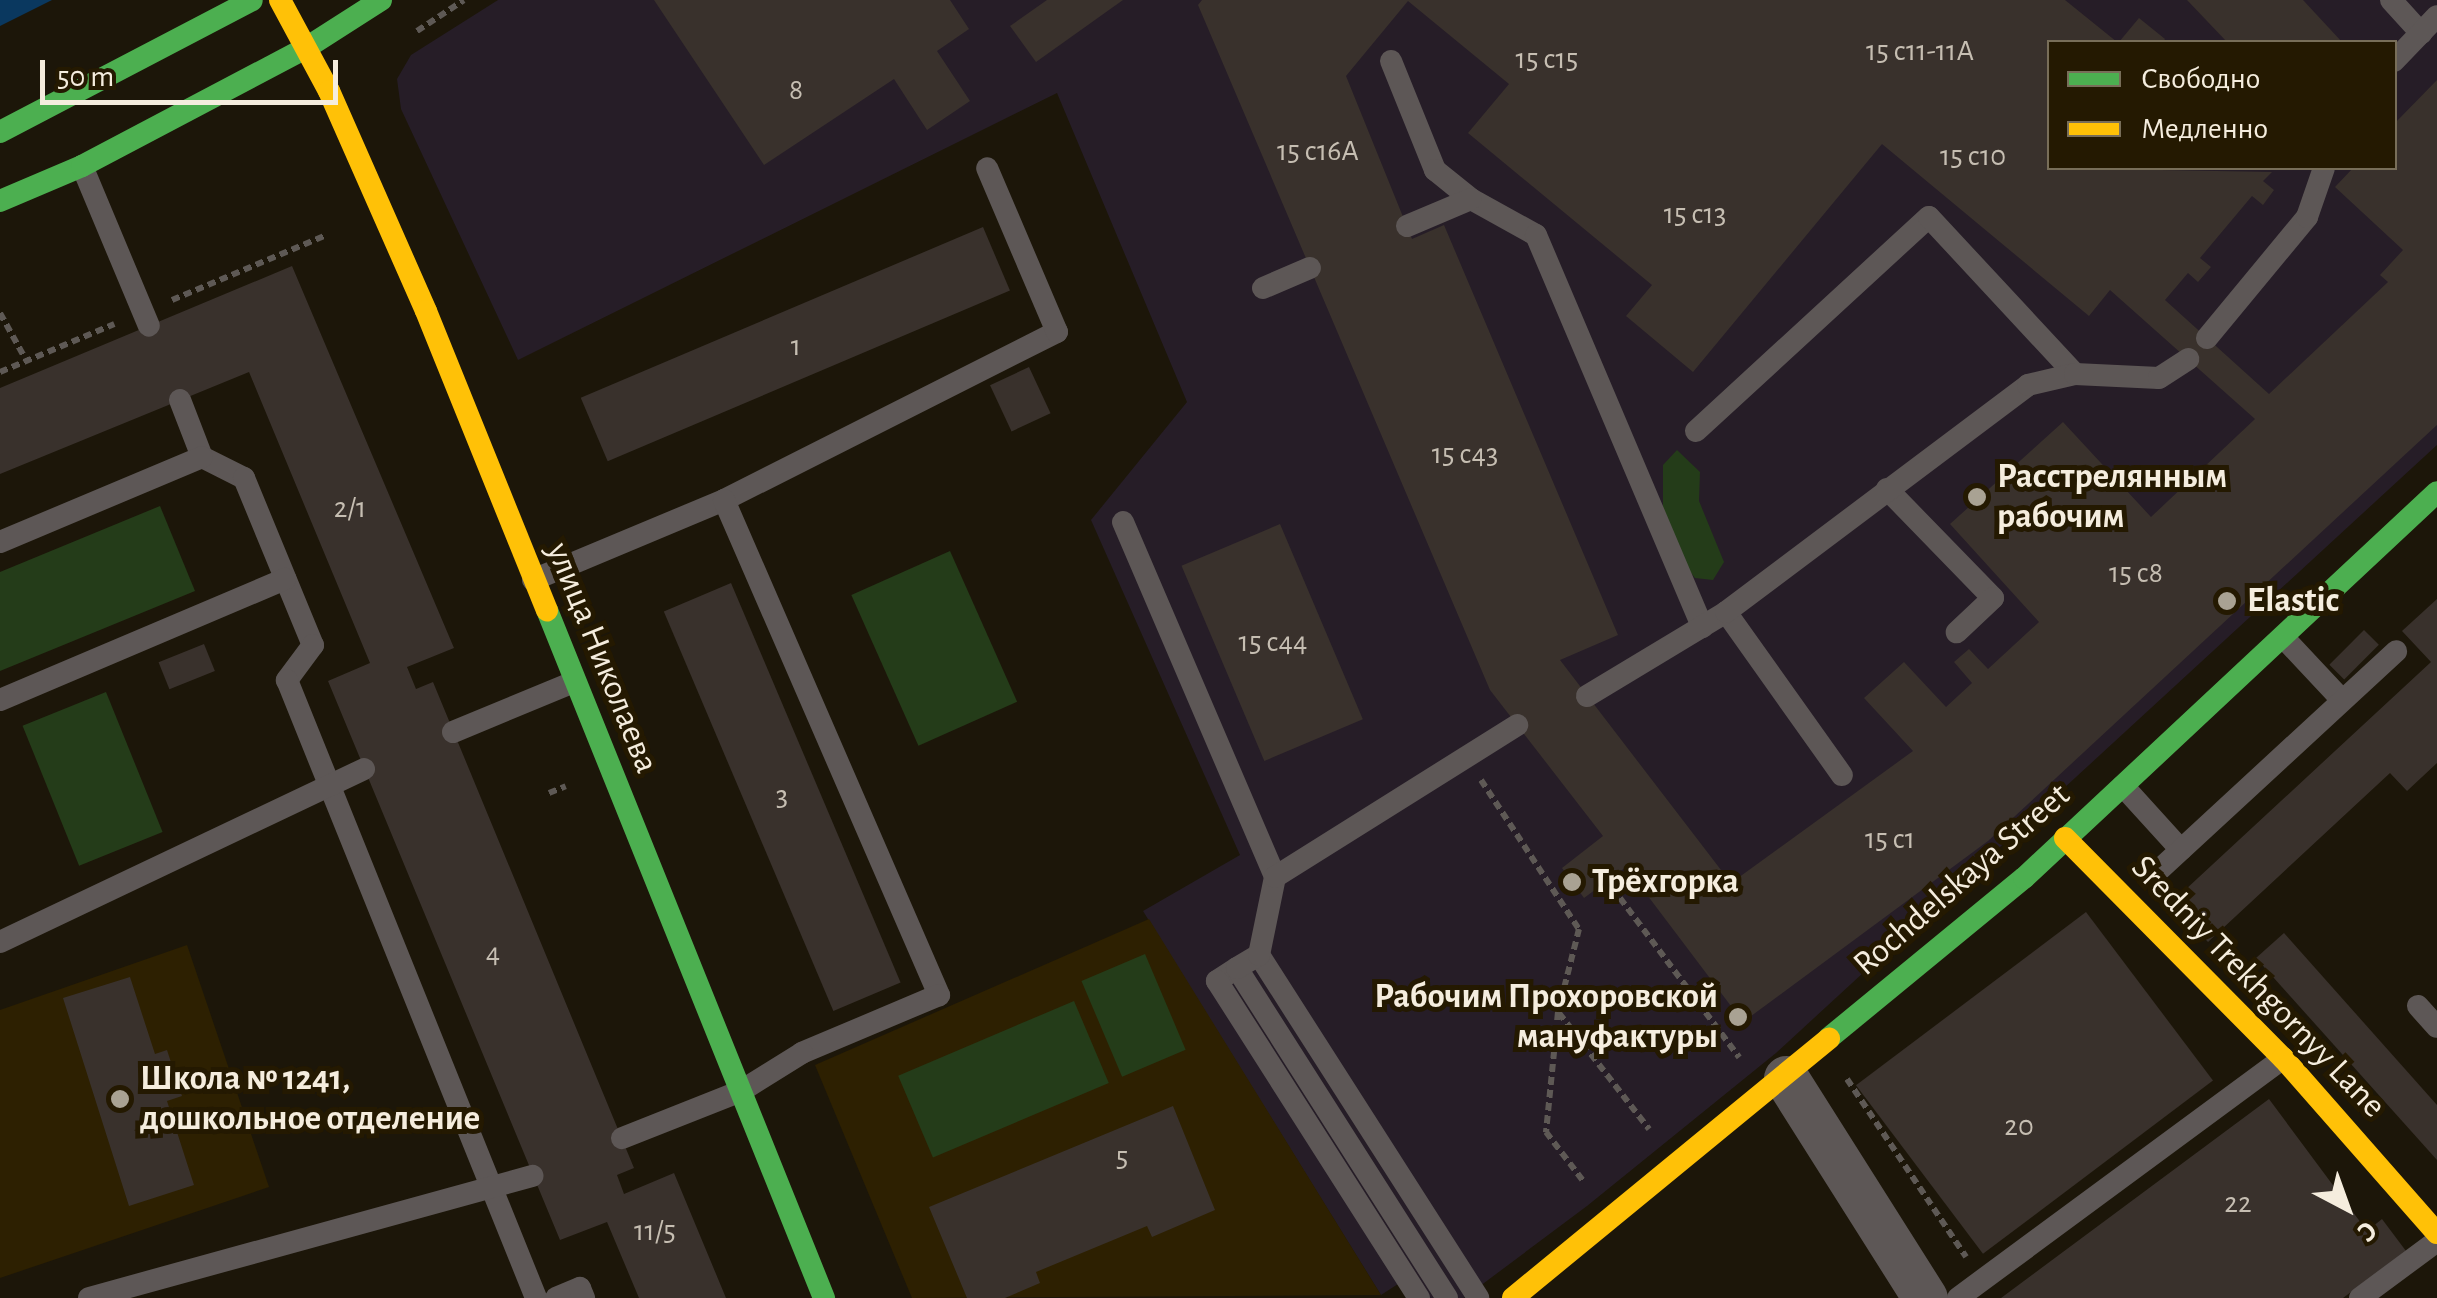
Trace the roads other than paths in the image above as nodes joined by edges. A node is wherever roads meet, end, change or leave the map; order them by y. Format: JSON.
{"nodes":[{"id":1,"x":252,"y":0,"type":"edge"},
{"id":2,"x":280,"y":0,"type":"edge"},
{"id":3,"x":381,"y":0,"type":"edge"},
{"id":4,"x":2391,"y":0,"type":"edge"},
{"id":5,"x":2429,"y":24,"type":"edge"},
{"id":6,"x":306,"y":48,"type":"junction"},
{"id":7,"x":2397,"y":57,"type":"edge"},
{"id":8,"x":1392,"y":62,"type":"dead end"},
{"id":9,"x":0,"y":132,"type":"edge"},
{"id":10,"x":82,"y":166,"type":"junction"},
{"id":11,"x":987,"y":168,"type":"dead end"},
{"id":12,"x":2323,"y":170,"type":"edge"},
{"id":13,"x":1471,"y":200,"type":"junction"},
{"id":14,"x":0,"y":201,"type":"edge"},
{"id":15,"x":1406,"y":226,"type":"dead end"},
{"id":16,"x":1310,"y":268,"type":"dead end"},
{"id":17,"x":1263,"y":288,"type":"dead end"},
{"id":18,"x":149,"y":326,"type":"dead end"},
{"id":19,"x":2207,"y":338,"type":"dead end"},
{"id":20,"x":2188,"y":359,"type":"dead end"},
{"id":21,"x":2074,"y":374,"type":"junction"},
{"id":22,"x":180,"y":400,"type":"dead end"},
{"id":23,"x":1696,"y":430,"type":"dead end"},
{"id":24,"x":202,"y":458,"type":"junction"},
{"id":25,"x":1888,"y":489,"type":"junction"},
{"id":26,"x":2437,"y":492,"type":"edge"},
{"id":27,"x":724,"y":500,"type":"junction"},
{"id":28,"x":1124,"y":522,"type":"dead end"},
{"id":29,"x":0,"y":542,"type":"edge"},
{"id":30,"x":286,"y":579,"type":"junction"},
{"id":31,"x":533,"y":580,"type":"junction"},
{"id":32,"x":1726,"y":612,"type":"junction"},
{"id":33,"x":1702,"y":627,"type":"junction"},
{"id":34,"x":1957,"y":632,"type":"dead end"},
{"id":35,"x":2282,"y":637,"type":"junction"},
{"id":36,"x":2396,"y":651,"type":"dead end"},
{"id":37,"x":574,"y":682,"type":"junction"},
{"id":38,"x":1587,"y":696,"type":"dead end"},
{"id":39,"x":0,"y":700,"type":"edge"},
{"id":40,"x":2342,"y":700,"type":"junction"},
{"id":41,"x":1517,"y":725,"type":"dead end"},
{"id":42,"x":453,"y":732,"type":"dead end"},
{"id":43,"x":364,"y":768,"type":"dead end"},
{"id":44,"x":1842,"y":775,"type":"dead end"},
{"id":45,"x":330,"y":784,"type":"junction"},
{"id":46,"x":2123,"y":786,"type":"junction"},
{"id":47,"x":2065,"y":838,"type":"junction"},
{"id":48,"x":2181,"y":850,"type":"junction"},
{"id":49,"x":2158,"y":871,"type":"dead end"},
{"id":50,"x":1275,"y":877,"type":"junction"},
{"id":51,"x":0,"y":942,"type":"edge"},
{"id":52,"x":1259,"y":954,"type":"junction"},
{"id":53,"x":1237,"y":968,"type":"junction"},
{"id":54,"x":2418,"y":1006,"type":"dead end"},
{"id":55,"x":2437,"y":1026,"type":"edge"},
{"id":56,"x":2283,"y":1058,"type":"junction"},
{"id":57,"x":1786,"y":1078,"type":"junction"},
{"id":58,"x":741,"y":1091,"type":"junction"},
{"id":59,"x":622,"y":1138,"type":"dead end"},
{"id":60,"x":533,"y":1176,"type":"dead end"},
{"id":61,"x":490,"y":1184,"type":"junction"},
{"id":62,"x":2437,"y":1233,"type":"edge"},
{"id":63,"x":2437,"y":1241,"type":"edge"},
{"id":64,"x":1546,"y":1274,"type":"junction"},
{"id":65,"x":1929,"y":1296,"type":"edge"},
{"id":66,"x":98,"y":1297,"type":"edge"},
{"id":67,"x":536,"y":1298,"type":"edge"},
{"id":68,"x":556,"y":1298,"type":"edge"},
{"id":69,"x":584,"y":1298,"type":"edge"},
{"id":70,"x":824,"y":1298,"type":"edge"},
{"id":71,"x":1419,"y":1298,"type":"edge"},
{"id":72,"x":1447,"y":1298,"type":"edge"},
{"id":73,"x":1478,"y":1298,"type":"edge"},
{"id":74,"x":1513,"y":1298,"type":"edge"},
{"id":75,"x":1548,"y":1298,"type":"edge"},
{"id":76,"x":2360,"y":1298,"type":"edge"}],
"edges":[{"from":1,"to":9,"type":"street"},
{"from":2,"to":6,"type":"street","name":"улица Николаева"},
{"from":3,"to":6,"type":"street"},
{"from":4,"to":5,"type":"lane"},
{"from":5,"to":7,"type":"lane"},
{"from":6,"to":10,"type":"street"},
{"from":6,"to":31,"type":"street","name":"улица Николаева"},
{"from":8,"to":13,"type":"lane"},
{"from":10,"to":14,"type":"street"},
{"from":10,"to":18,"type":"lane"},
{"from":11,"to":27,"type":"lane"},
{"from":12,"to":19,"type":"lane"},
{"from":13,"to":15,"type":"lane"},
{"from":13,"to":33,"type":"lane"},
{"from":16,"to":17,"type":"lane"},
{"from":20,"to":21,"type":"lane"},
{"from":21,"to":23,"type":"lane"},
{"from":21,"to":25,"type":"lane"},
{"from":22,"to":24,"type":"lane"},
{"from":24,"to":29,"type":"lane"},
{"from":24,"to":30,"type":"lane"},
{"from":25,"to":32,"type":"lane"},
{"from":25,"to":34,"type":"lane"},
{"from":26,"to":35,"type":"street","name":"Rochdelskaya Street"},
{"from":27,"to":31,"type":"lane"},
{"from":27,"to":58,"type":"lane"},
{"from":28,"to":50,"type":"lane"},
{"from":30,"to":39,"type":"lane"},
{"from":30,"to":45,"type":"lane"},
{"from":31,"to":37,"type":"street","name":"улица Николаева"},
{"from":32,"to":33,"type":"lane"},
{"from":32,"to":44,"type":"lane"},
{"from":33,"to":38,"type":"lane"},
{"from":35,"to":40,"type":"lane"},
{"from":35,"to":46,"type":"street","name":"Rochdelskaya Street"},
{"from":36,"to":40,"type":"lane"},
{"from":37,"to":42,"type":"lane"},
{"from":37,"to":58,"type":"street","name":"улица Николаева"},
{"from":40,"to":48,"type":"lane"},
{"from":41,"to":50,"type":"lane"},
{"from":43,"to":45,"type":"lane"},
{"from":45,"to":51,"type":"lane"},
{"from":45,"to":61,"type":"lane"},
{"from":46,"to":47,"type":"street","name":"Rochdelskaya Street"},
{"from":46,"to":48,"type":"lane"},
{"from":47,"to":56,"type":"street","name":"Sredniy Trekhgornyy Lane"},
{"from":47,"to":57,"type":"street","name":"Rochdelskaya Street"},
{"from":48,"to":49,"type":"lane"},
{"from":50,"to":52,"type":"lane"},
{"from":52,"to":53,"type":"lane"},
{"from":52,"to":73,"type":"lane"},
{"from":53,"to":71,"type":"lane"},
{"from":53,"to":72,"type":"lane"},
{"from":54,"to":55,"type":"lane"},
{"from":56,"to":62,"type":"street","name":"Sredniy Trekhgornyy Lane"},
{"from":56,"to":65,"type":"lane"},
{"from":57,"to":64,"type":"street","name":"Rochdelskaya Street"},
{"from":57,"to":65,"type":"street"},
{"from":58,"to":59,"type":"lane"},
{"from":58,"to":70,"type":"street","name":"улица Николаева"},
{"from":60,"to":61,"type":"lane"},
{"from":61,"to":66,"type":"lane"},
{"from":61,"to":67,"type":"lane"},
{"from":63,"to":76,"type":"lane"},
{"from":64,"to":74,"type":"street","name":"Rochdelskaya Street"},
{"from":64,"to":75,"type":"lane"},
{"from":68,"to":69,"type":"lane"}]}
